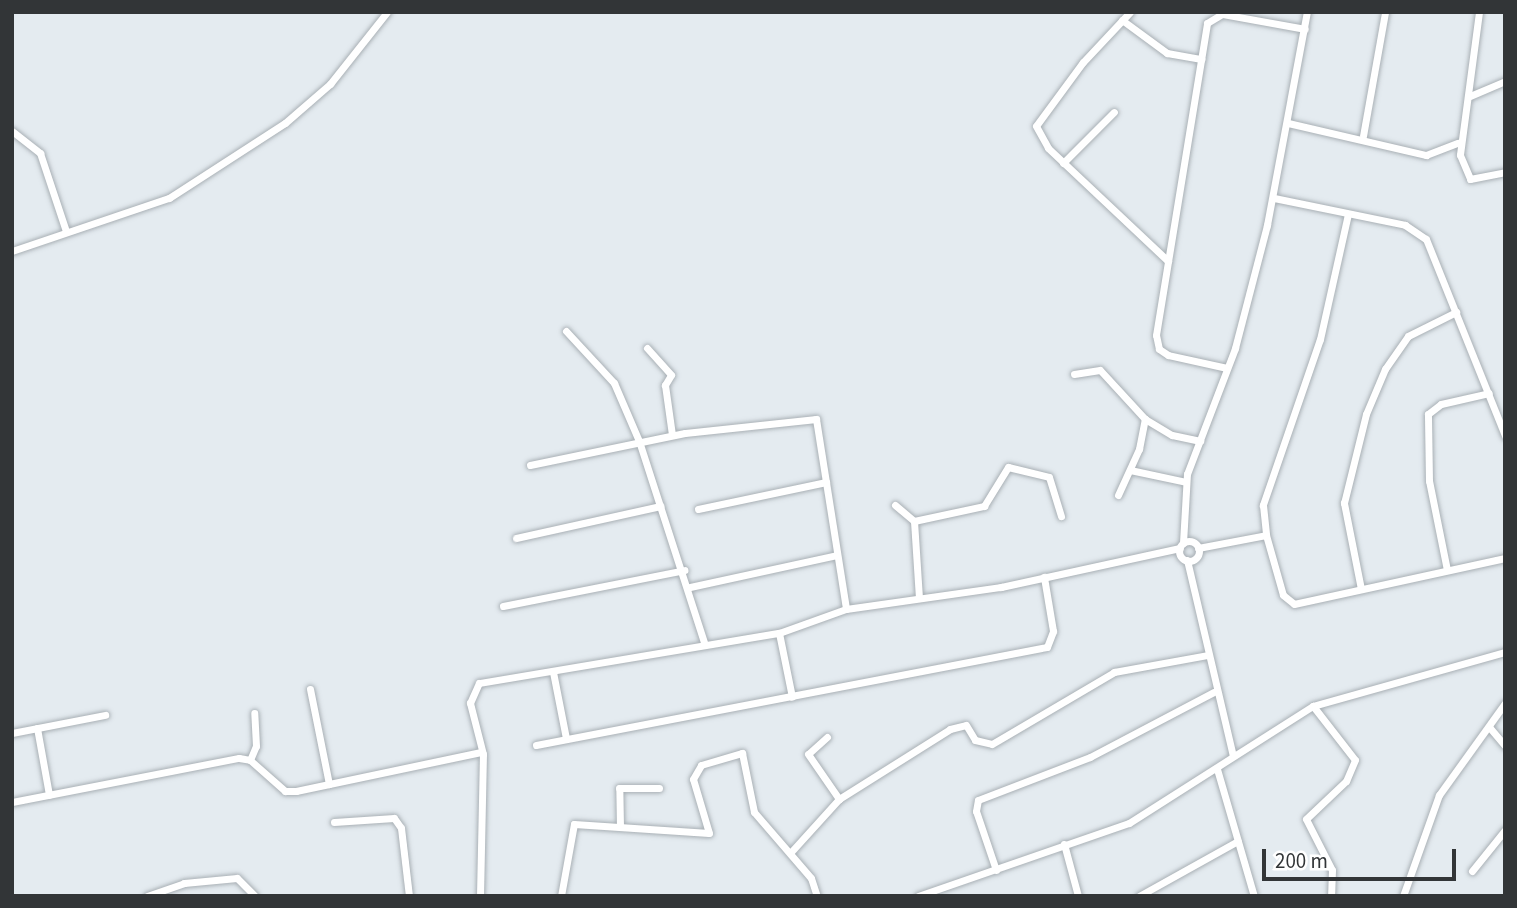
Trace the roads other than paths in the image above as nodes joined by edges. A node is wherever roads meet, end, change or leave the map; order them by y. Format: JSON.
{"nodes":[{"id":1,"x":387,"y":12,"type":"edge"},
{"id":2,"x":1130,"y":12,"type":"edge"},
{"id":3,"x":1307,"y":12,"type":"edge"},
{"id":4,"x":1385,"y":12,"type":"edge"},
{"id":5,"x":1479,"y":12,"type":"edge"},
{"id":6,"x":1122,"y":20,"type":"junction"},
{"id":7,"x":1305,"y":29,"type":"junction"},
{"id":8,"x":1201,"y":59,"type":"junction"},
{"id":9,"x":1505,"y":81,"type":"edge"},
{"id":10,"x":1470,"y":96,"type":"junction"},
{"id":11,"x":1114,"y":112,"type":"dead end"},
{"id":12,"x":1288,"y":122,"type":"junction"},
{"id":13,"x":12,"y":131,"type":"edge"},
{"id":14,"x":1363,"y":136,"type":"junction"},
{"id":15,"x":1458,"y":143,"type":"junction"},
{"id":16,"x":1063,"y":163,"type":"junction"},
{"id":17,"x":1505,"y":172,"type":"edge"},
{"id":18,"x":1274,"y":198,"type":"junction"},
{"id":19,"x":1348,"y":214,"type":"junction"},
{"id":20,"x":66,"y":231,"type":"junction"},
{"id":21,"x":12,"y":251,"type":"edge"},
{"id":22,"x":1168,"y":261,"type":"junction"},
{"id":23,"x":1456,"y":312,"type":"junction"},
{"id":24,"x":566,"y":331,"type":"dead end"},
{"id":25,"x":647,"y":348,"type":"dead end"},
{"id":26,"x":1227,"y":368,"type":"junction"},
{"id":27,"x":1074,"y":374,"type":"dead end"},
{"id":28,"x":1489,"y":393,"type":"junction"},
{"id":29,"x":1145,"y":419,"type":"junction"},
{"id":30,"x":672,"y":435,"type":"junction"},
{"id":31,"x":1505,"y":436,"type":"edge"},
{"id":32,"x":639,"y":441,"type":"junction"},
{"id":33,"x":1200,"y":441,"type":"junction"},
{"id":34,"x":530,"y":465,"type":"dead end"},
{"id":35,"x":1130,"y":470,"type":"junction"},
{"id":36,"x":826,"y":482,"type":"junction"},
{"id":37,"x":1186,"y":482,"type":"junction"},
{"id":38,"x":1118,"y":495,"type":"dead end"},
{"id":39,"x":895,"y":505,"type":"dead end"},
{"id":40,"x":660,"y":506,"type":"junction"},
{"id":41,"x":698,"y":509,"type":"dead end"},
{"id":42,"x":1061,"y":516,"type":"dead end"},
{"id":43,"x":914,"y":521,"type":"junction"},
{"id":44,"x":1266,"y":535,"type":"junction"},
{"id":45,"x":516,"y":538,"type":"dead end"},
{"id":46,"x":1184,"y":547,"type":"junction"},
{"id":47,"x":1198,"y":548,"type":"junction"},
{"id":48,"x":837,"y":555,"type":"junction"},
{"id":49,"x":1196,"y":557,"type":"junction"},
{"id":50,"x":1505,"y":558,"type":"edge"},
{"id":51,"x":684,"y":570,"type":"junction"},
{"id":52,"x":1447,"y":570,"type":"junction"},
{"id":53,"x":1044,"y":577,"type":"junction"},
{"id":54,"x":1194,"y":578,"type":"junction"},
{"id":55,"x":690,"y":587,"type":"junction"},
{"id":56,"x":1361,"y":589,"type":"junction"},
{"id":57,"x":919,"y":598,"type":"junction"},
{"id":58,"x":503,"y":606,"type":"dead end"},
{"id":59,"x":846,"y":609,"type":"junction"},
{"id":60,"x":779,"y":633,"type":"junction"},
{"id":61,"x":705,"y":645,"type":"junction"},
{"id":62,"x":1505,"y":652,"type":"edge"},
{"id":63,"x":1208,"y":654,"type":"junction"},
{"id":64,"x":553,"y":671,"type":"junction"},
{"id":65,"x":310,"y":689,"type":"dead end"},
{"id":66,"x":1214,"y":692,"type":"junction"},
{"id":67,"x":792,"y":697,"type":"junction"},
{"id":68,"x":1505,"y":703,"type":"edge"},
{"id":69,"x":1313,"y":706,"type":"junction"},
{"id":70,"x":254,"y":713,"type":"dead end"},
{"id":71,"x":105,"y":715,"type":"dead end"},
{"id":72,"x":37,"y":728,"type":"junction"},
{"id":73,"x":1490,"y":728,"type":"junction"},
{"id":74,"x":12,"y":733,"type":"edge"},
{"id":75,"x":827,"y":737,"type":"dead end"},
{"id":76,"x":566,"y":738,"type":"junction"},
{"id":77,"x":536,"y":745,"type":"dead end"},
{"id":78,"x":1505,"y":746,"type":"edge"},
{"id":79,"x":481,"y":752,"type":"junction"},
{"id":80,"x":1233,"y":756,"type":"junction"},
{"id":81,"x":250,"y":760,"type":"junction"},
{"id":82,"x":1217,"y":769,"type":"junction"},
{"id":83,"x":329,"y":784,"type":"junction"},
{"id":84,"x":659,"y":788,"type":"dead end"},
{"id":85,"x":49,"y":795,"type":"junction"},
{"id":86,"x":839,"y":799,"type":"junction"},
{"id":87,"x":12,"y":802,"type":"edge"},
{"id":88,"x":334,"y":822,"type":"dead end"},
{"id":89,"x":620,"y":827,"type":"junction"},
{"id":90,"x":1505,"y":830,"type":"edge"},
{"id":91,"x":1238,"y":841,"type":"junction"},
{"id":92,"x":1064,"y":844,"type":"junction"},
{"id":93,"x":791,"y":852,"type":"junction"},
{"id":94,"x":996,"y":870,"type":"junction"},
{"id":95,"x":1472,"y":871,"type":"dead end"},
{"id":96,"x":147,"y":896,"type":"edge"},
{"id":97,"x":255,"y":896,"type":"edge"},
{"id":98,"x":409,"y":896,"type":"edge"},
{"id":99,"x":480,"y":896,"type":"edge"},
{"id":100,"x":561,"y":896,"type":"edge"},
{"id":101,"x":817,"y":896,"type":"edge"},
{"id":102,"x":918,"y":896,"type":"edge"},
{"id":103,"x":1078,"y":896,"type":"edge"},
{"id":104,"x":1139,"y":896,"type":"edge"},
{"id":105,"x":1254,"y":896,"type":"edge"},
{"id":106,"x":1331,"y":896,"type":"edge"},
{"id":107,"x":1402,"y":896,"type":"edge"}],
"edges":[{"from":1,"to":20,"type":"street"},
{"from":2,"to":6,"type":"street"},
{"from":3,"to":7,"type":"street"},
{"from":4,"to":14,"type":"street"},
{"from":5,"to":10,"type":"street"},
{"from":6,"to":8,"type":"street"},
{"from":6,"to":16,"type":"street"},
{"from":7,"to":8,"type":"street"},
{"from":7,"to":12,"type":"street"},
{"from":8,"to":22,"type":"street"},
{"from":9,"to":10,"type":"street"},
{"from":10,"to":15,"type":"street"},
{"from":11,"to":16,"type":"street"},
{"from":12,"to":14,"type":"street"},
{"from":12,"to":18,"type":"street"},
{"from":13,"to":20,"type":"street"},
{"from":14,"to":15,"type":"street"},
{"from":15,"to":17,"type":"street"},
{"from":16,"to":22,"type":"street"},
{"from":18,"to":19,"type":"street"},
{"from":18,"to":26,"type":"street"},
{"from":19,"to":23,"type":"street"},
{"from":19,"to":44,"type":"street"},
{"from":20,"to":21,"type":"street"},
{"from":22,"to":26,"type":"street"},
{"from":23,"to":28,"type":"street"},
{"from":23,"to":56,"type":"street"},
{"from":24,"to":32,"type":"street"},
{"from":25,"to":30,"type":"street"},
{"from":26,"to":33,"type":"street"},
{"from":27,"to":29,"type":"street"},
{"from":28,"to":31,"type":"street"},
{"from":28,"to":52,"type":"street"},
{"from":29,"to":33,"type":"street"},
{"from":29,"to":35,"type":"street"},
{"from":30,"to":32,"type":"street"},
{"from":30,"to":36,"type":"street"},
{"from":32,"to":34,"type":"street"},
{"from":32,"to":40,"type":"street"},
{"from":33,"to":37,"type":"street"},
{"from":35,"to":37,"type":"street"},
{"from":35,"to":38,"type":"street"},
{"from":36,"to":41,"type":"street"},
{"from":36,"to":48,"type":"street"},
{"from":37,"to":46,"type":"street"},
{"from":39,"to":43,"type":"street"},
{"from":40,"to":45,"type":"street"},
{"from":40,"to":51,"type":"street"},
{"from":42,"to":43,"type":"street"},
{"from":43,"to":57,"type":"street"},
{"from":44,"to":47,"type":"street"},
{"from":44,"to":56,"type":"street"},
{"from":46,"to":47,"type":"street"},
{"from":46,"to":49,"type":"street"},
{"from":46,"to":53,"type":"street"},
{"from":46,"to":54,"type":"street"},
{"from":47,"to":49,"type":"street"},
{"from":48,"to":55,"type":"street"},
{"from":48,"to":59,"type":"street"},
{"from":49,"to":54,"type":"street"},
{"from":50,"to":52,"type":"street"},
{"from":51,"to":55,"type":"street"},
{"from":51,"to":58,"type":"street"},
{"from":52,"to":56,"type":"street"},
{"from":53,"to":57,"type":"street"},
{"from":53,"to":67,"type":"street"},
{"from":54,"to":63,"type":"street"},
{"from":55,"to":61,"type":"street"},
{"from":57,"to":59,"type":"street"},
{"from":59,"to":60,"type":"street"},
{"from":60,"to":61,"type":"street"},
{"from":60,"to":67,"type":"street"},
{"from":61,"to":64,"type":"street"},
{"from":62,"to":69,"type":"street"},
{"from":63,"to":66,"type":"street"},
{"from":63,"to":86,"type":"street"},
{"from":64,"to":76,"type":"street"},
{"from":64,"to":79,"type":"street"},
{"from":65,"to":83,"type":"street"},
{"from":66,"to":80,"type":"street"},
{"from":66,"to":94,"type":"street"},
{"from":67,"to":76,"type":"street"},
{"from":68,"to":73,"type":"street"},
{"from":69,"to":80,"type":"street"},
{"from":69,"to":106,"type":"street"},
{"from":70,"to":81,"type":"street"},
{"from":71,"to":72,"type":"street"},
{"from":72,"to":74,"type":"street"},
{"from":72,"to":85,"type":"street"},
{"from":73,"to":78,"type":"street"},
{"from":73,"to":107,"type":"street"},
{"from":75,"to":86,"type":"street"},
{"from":76,"to":77,"type":"street"},
{"from":79,"to":83,"type":"street"},
{"from":79,"to":99,"type":"street"},
{"from":80,"to":82,"type":"street"},
{"from":81,"to":83,"type":"street"},
{"from":81,"to":85,"type":"street"},
{"from":82,"to":91,"type":"street"},
{"from":82,"to":92,"type":"street"},
{"from":84,"to":89,"type":"street"},
{"from":85,"to":87,"type":"street"},
{"from":86,"to":93,"type":"street"},
{"from":88,"to":98,"type":"street"},
{"from":89,"to":93,"type":"street"},
{"from":89,"to":100,"type":"street"},
{"from":90,"to":95,"type":"street"},
{"from":91,"to":104,"type":"street"},
{"from":91,"to":105,"type":"street"},
{"from":92,"to":94,"type":"street"},
{"from":92,"to":103,"type":"street"},
{"from":93,"to":101,"type":"street"},
{"from":94,"to":102,"type":"street"},
{"from":96,"to":97,"type":"street"}]}
